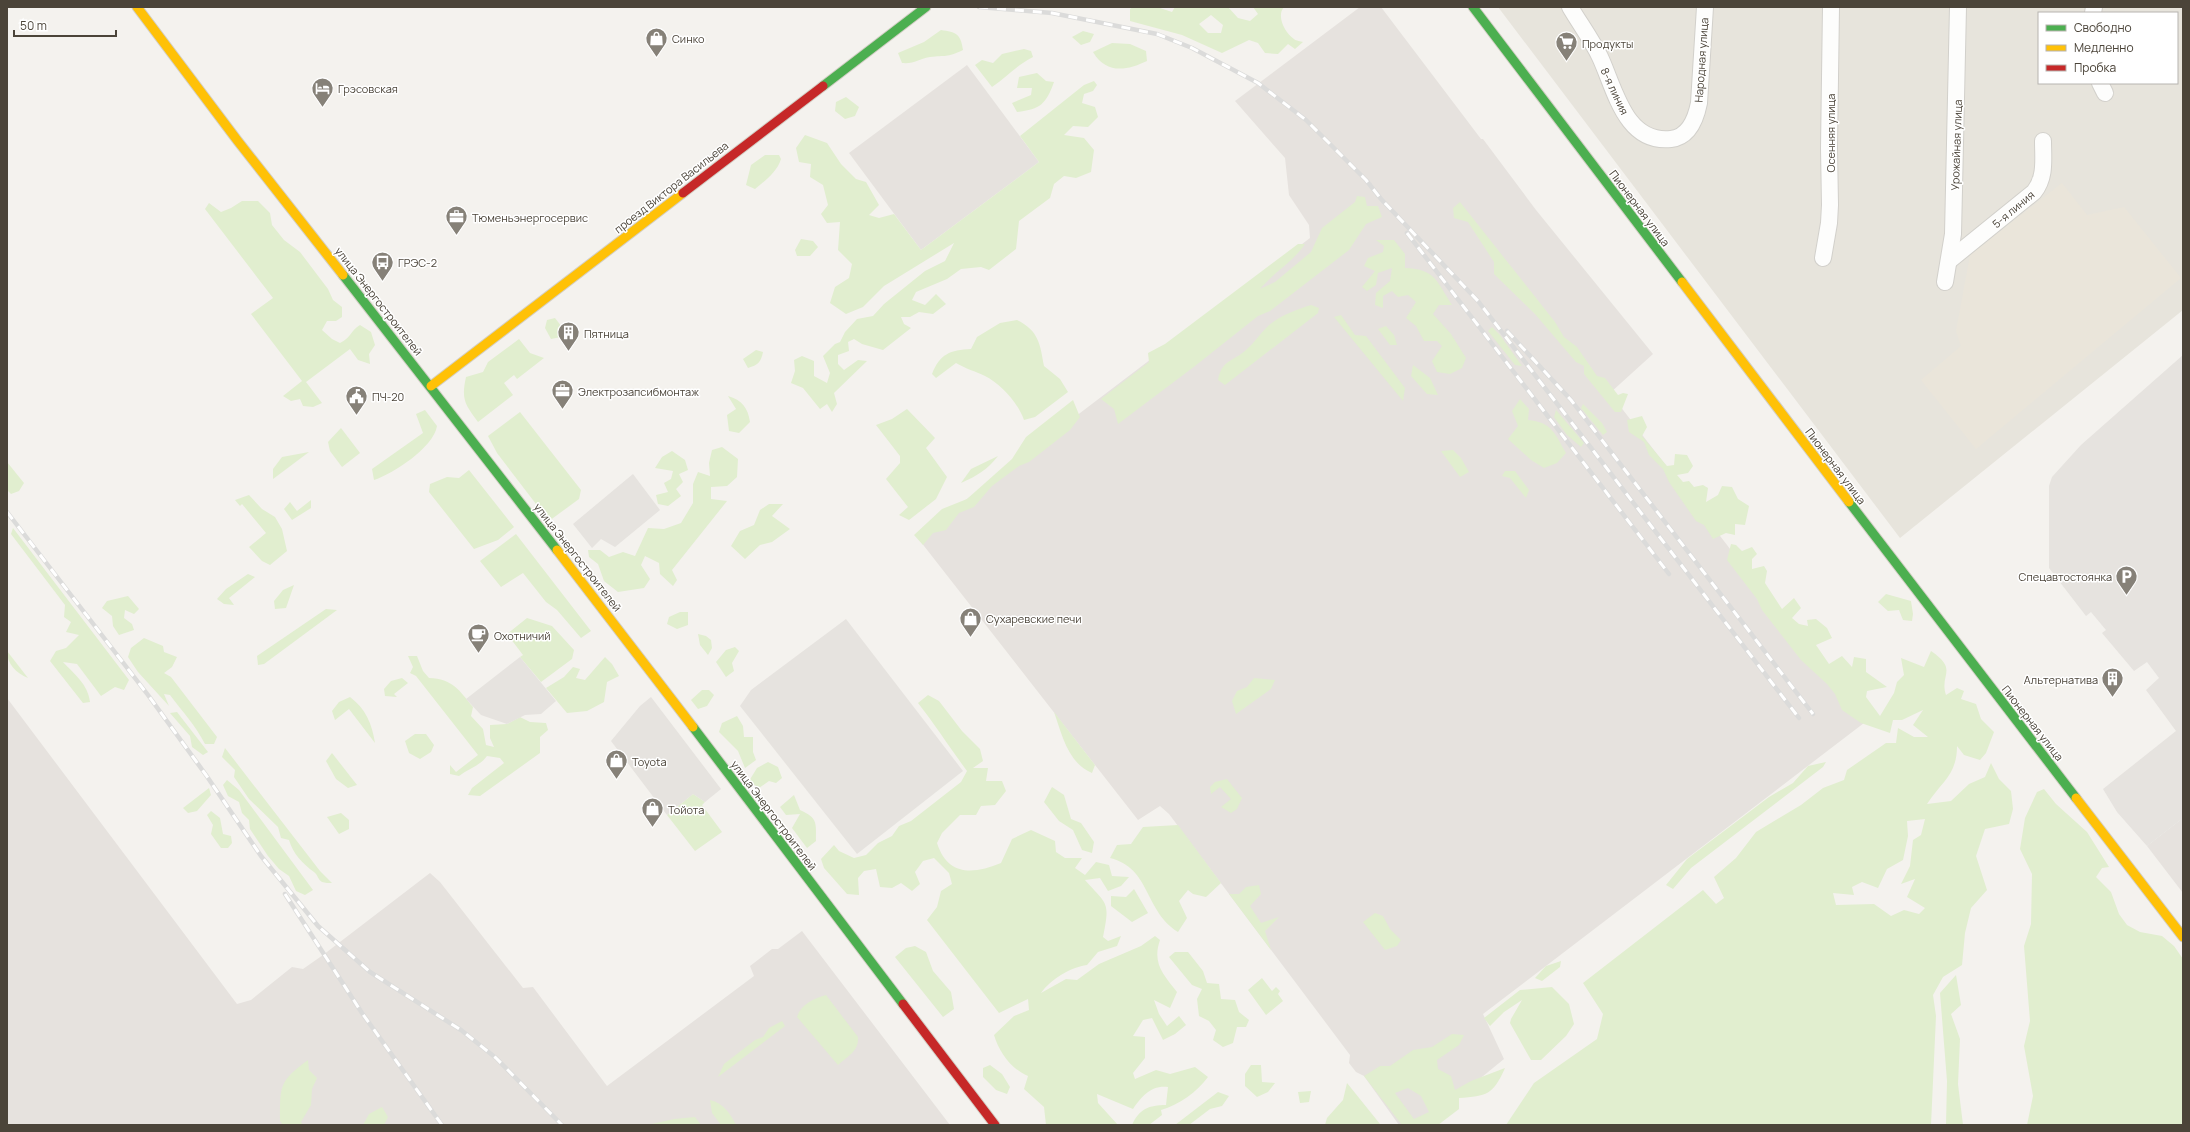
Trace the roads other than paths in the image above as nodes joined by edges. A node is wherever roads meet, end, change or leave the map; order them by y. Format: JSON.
{"nodes":[{"id":1,"x":137,"y":7,"type":"edge"},
{"id":2,"x":926,"y":7,"type":"edge"},
{"id":3,"x":1473,"y":7,"type":"edge"},
{"id":4,"x":1570,"y":7,"type":"edge"},
{"id":5,"x":1705,"y":7,"type":"edge"},
{"id":6,"x":1832,"y":7,"type":"edge"},
{"id":7,"x":1958,"y":7,"type":"edge"},
{"id":8,"x":1662,"y":140,"type":"joint"},
{"id":9,"x":2043,"y":141,"type":"dead end"},
{"id":10,"x":1822,"y":258,"type":"dead end"},
{"id":11,"x":1950,"y":260,"type":"junction"},
{"id":12,"x":1945,"y":282,"type":"dead end"},
{"id":13,"x":431,"y":386,"type":"junction"},
{"id":14,"x":2183,"y":937,"type":"edge"},
{"id":15,"x":994,"y":1125,"type":"edge"}],
"edges":[{"from":1,"to":13,"type":"street","name":"улица Энергостроителей"},
{"from":2,"to":13,"type":"street","name":"проезд Виктора Васильева"},
{"from":3,"to":14,"type":"street","name":"Пионерная улица"},
{"from":4,"to":8,"type":"street","name":"8-я линия"},
{"from":5,"to":8,"type":"street","name":"Народная улица"},
{"from":6,"to":10,"type":"street","name":"Осенняя улица"},
{"from":7,"to":11,"type":"street","name":"Урожайная улица"},
{"from":9,"to":11,"type":"street","name":"5-я линия"},
{"from":11,"to":12,"type":"street","name":"Урожайная улица"},
{"from":13,"to":15,"type":"street","name":"улица Энергостроителей"}]}
